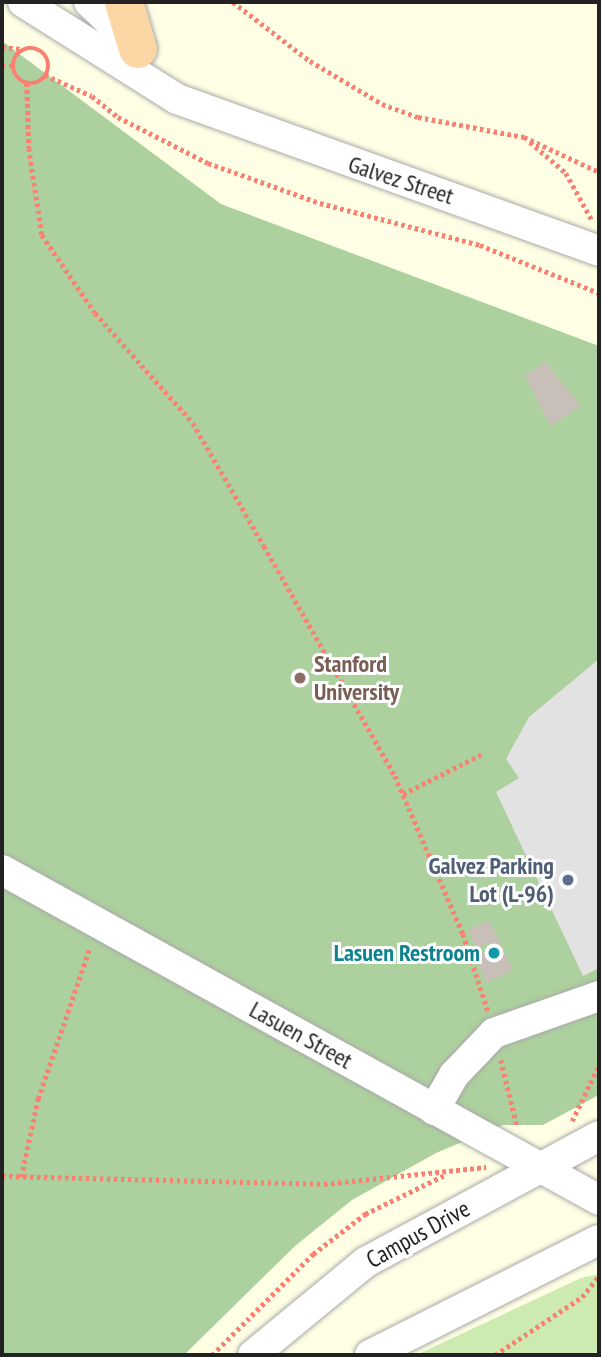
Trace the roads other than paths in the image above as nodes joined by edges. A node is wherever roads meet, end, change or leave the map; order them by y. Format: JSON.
{"nodes":[{"id":1,"x":23,"y":2,"type":"edge"},
{"id":2,"x":89,"y":2,"type":"edge"},
{"id":3,"x":124,"y":2,"type":"edge"},
{"id":4,"x":138,"y":49,"type":"junction"},
{"id":5,"x":203,"y":108,"type":"junction"},
{"id":6,"x":599,"y":250,"type":"edge"},
{"id":7,"x":2,"y":870,"type":"edge"},
{"id":8,"x":599,"y":996,"type":"edge"},
{"id":9,"x":434,"y":1110,"type":"junction"},
{"id":10,"x":599,"y":1136,"type":"edge"},
{"id":11,"x":526,"y":1154,"type":"junction"},
{"id":12,"x":599,"y":1200,"type":"edge"},
{"id":13,"x":599,"y":1240,"type":"edge"},
{"id":14,"x":253,"y":1355,"type":"edge"},
{"id":15,"x":370,"y":1355,"type":"edge"}],
"edges":[{"from":1,"to":5,"type":"street","name":"Galvez Street"},
{"from":2,"to":4,"type":"street","name":"Galvez Street"},
{"from":3,"to":4,"type":"main road"},
{"from":4,"to":5,"type":"street","name":"Galvez Street"},
{"from":5,"to":6,"type":"street","name":"Galvez Street"},
{"from":7,"to":9,"type":"street","name":"Lasuen Street"},
{"from":8,"to":9,"type":"street"},
{"from":9,"to":11,"type":"street","name":"Lasuen Street"},
{"from":10,"to":11,"type":"street","name":"Campus Drive"},
{"from":11,"to":12,"type":"street","name":"Lasuen Street"},
{"from":11,"to":14,"type":"street","name":"Campus Drive"},
{"from":13,"to":15,"type":"street"}]}
